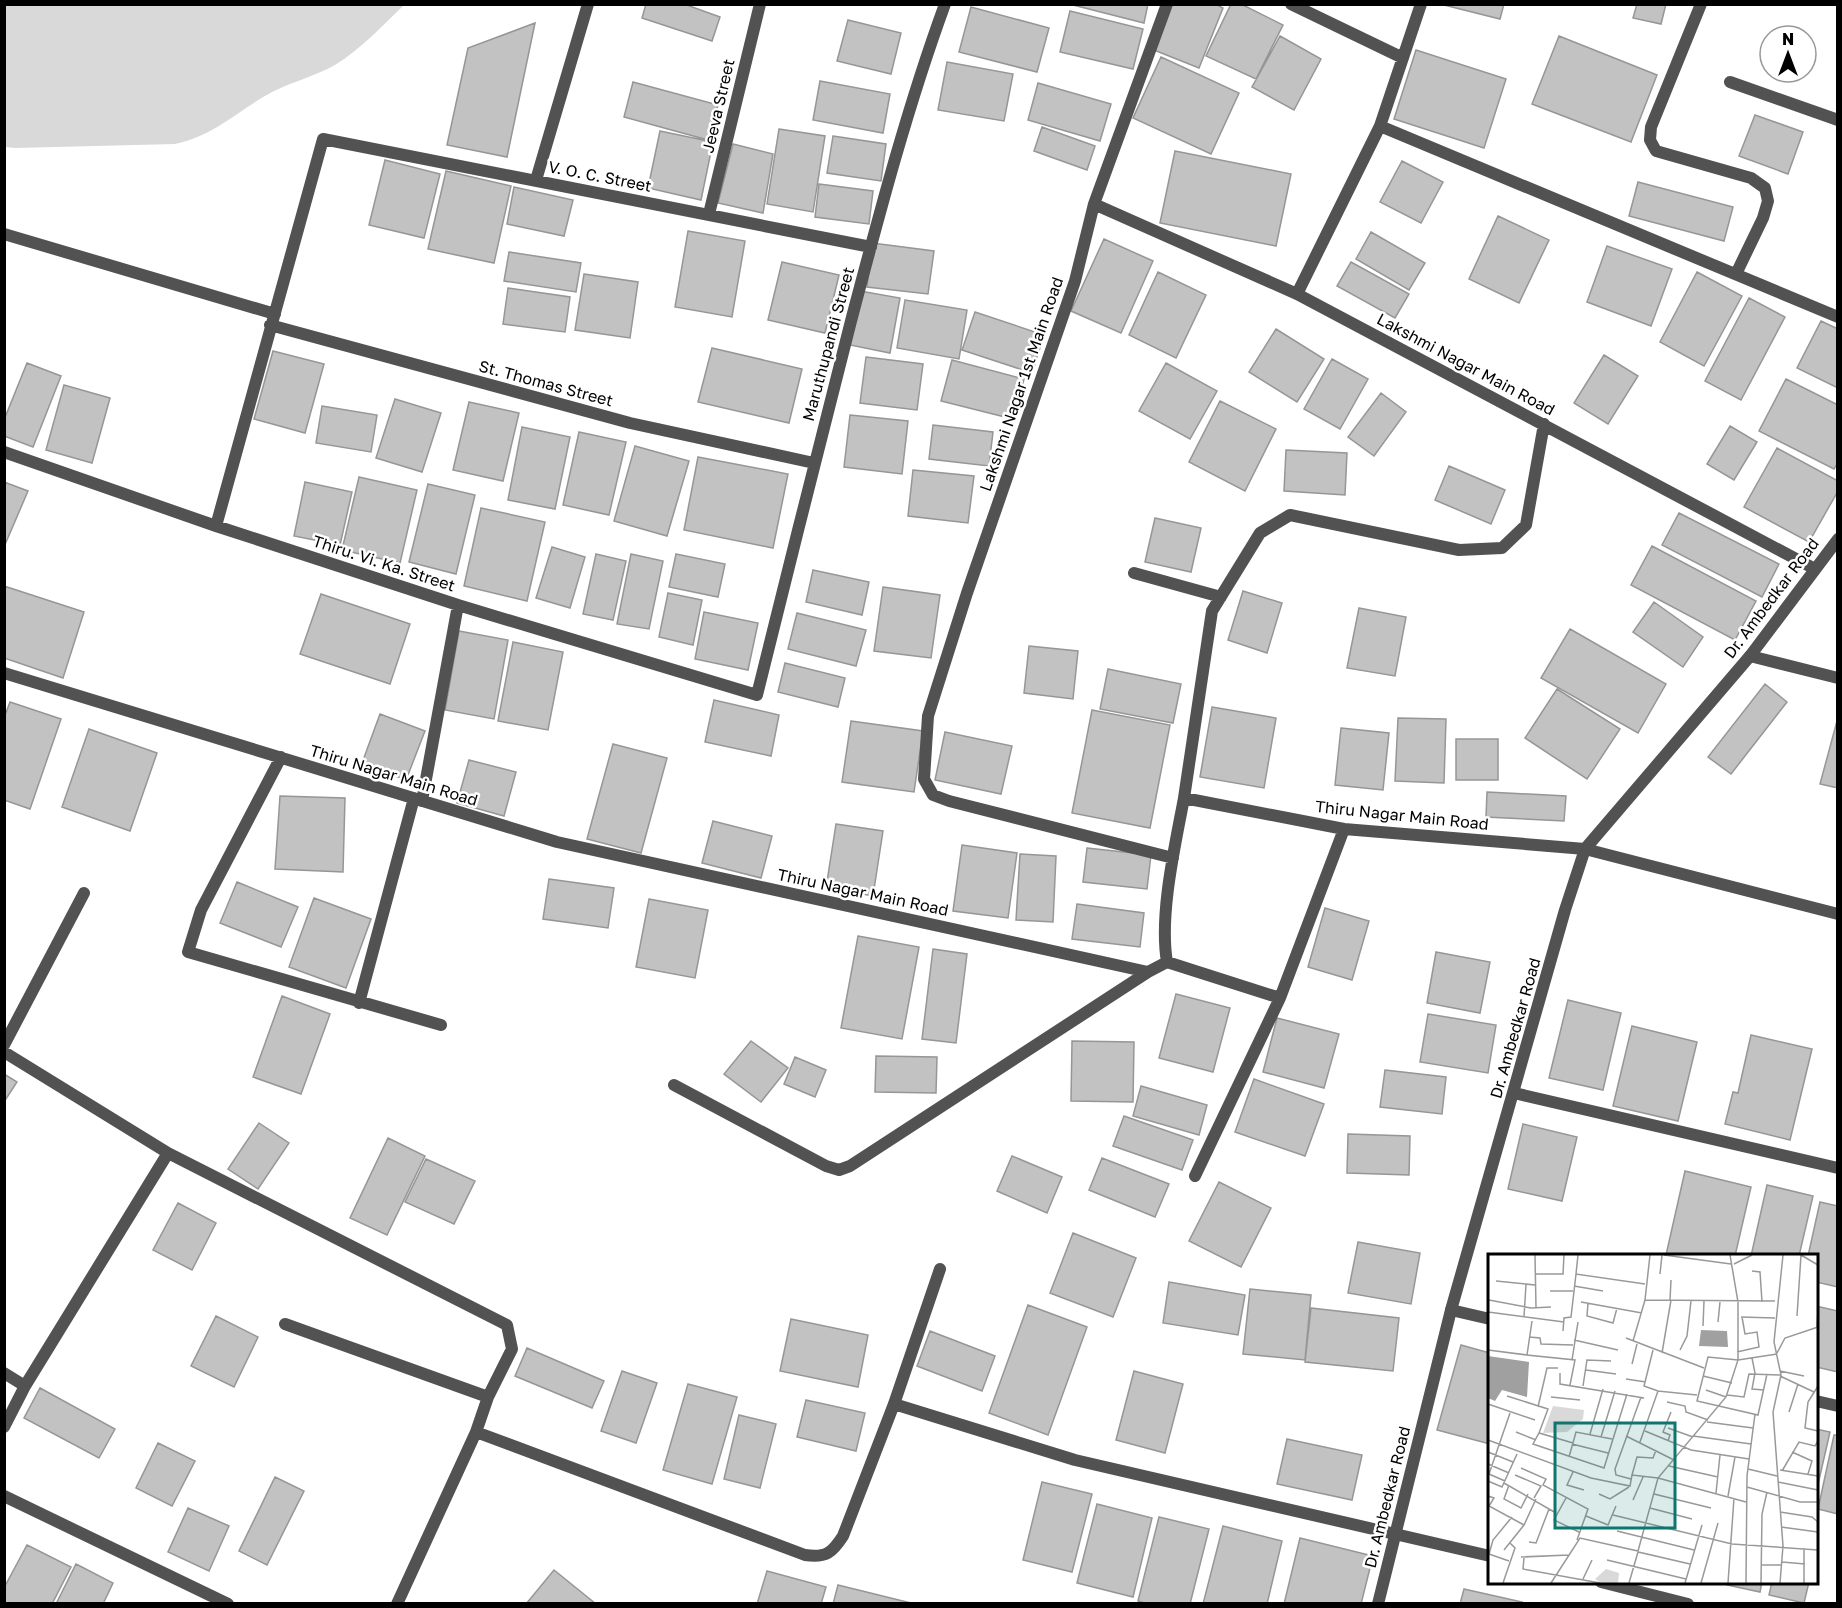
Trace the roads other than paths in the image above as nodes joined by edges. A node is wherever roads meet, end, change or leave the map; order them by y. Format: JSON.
{"nodes":[{"id":1,"x":588,"y":4,"type":"edge"},
{"id":2,"x":760,"y":4,"type":"edge"},
{"id":3,"x":945,"y":4,"type":"edge"},
{"id":4,"x":1167,"y":4,"type":"edge"},
{"id":5,"x":1291,"y":4,"type":"edge"},
{"id":6,"x":1421,"y":4,"type":"edge"},
{"id":7,"x":1701,"y":4,"type":"edge"},
{"id":8,"x":1403,"y":58,"type":"junction"},
{"id":9,"x":1730,"y":82,"type":"dead end"},
{"id":10,"x":1838,"y":120,"type":"edge"},
{"id":11,"x":1380,"y":126,"type":"junction"},
{"id":12,"x":536,"y":180,"type":"junction"},
{"id":13,"x":1094,"y":204,"type":"junction"},
{"id":14,"x":709,"y":214,"type":"junction"},
{"id":15,"x":4,"y":234,"type":"edge"},
{"id":16,"x":871,"y":247,"type":"junction"},
{"id":17,"x":1736,"y":274,"type":"junction"},
{"id":18,"x":1297,"y":294,"type":"junction"},
{"id":19,"x":1838,"y":317,"type":"edge"},
{"id":20,"x":272,"y":319,"type":"junction"},
{"id":21,"x":1544,"y":424,"type":"junction"},
{"id":22,"x":4,"y":452,"type":"edge"},
{"id":23,"x":814,"y":463,"type":"junction"},
{"id":24,"x":216,"y":526,"type":"junction"},
{"id":25,"x":1838,"y":539,"type":"edge"},
{"id":26,"x":1815,"y":569,"type":"junction"},
{"id":27,"x":1134,"y":573,"type":"dead end"},
{"id":28,"x":1221,"y":597,"type":"junction"},
{"id":29,"x":458,"y":604,"type":"junction"},
{"id":30,"x":1750,"y":656,"type":"junction"},
{"id":31,"x":4,"y":673,"type":"edge"},
{"id":32,"x":1838,"y":678,"type":"edge"},
{"id":33,"x":758,"y":695,"type":"joint"},
{"id":34,"x":281,"y":757,"type":"junction"},
{"id":35,"x":1184,"y":798,"type":"junction"},
{"id":36,"x":418,"y":799,"type":"junction"},
{"id":37,"x":1344,"y":829,"type":"junction"},
{"id":38,"x":1585,"y":849,"type":"junction"},
{"id":39,"x":1173,"y":858,"type":"junction"},
{"id":40,"x":84,"y":893,"type":"dead end"},
{"id":41,"x":1838,"y":914,"type":"edge"},
{"id":42,"x":1167,"y":962,"type":"junction"},
{"id":43,"x":1148,"y":972,"type":"junction"},
{"id":44,"x":1280,"y":998,"type":"junction"},
{"id":45,"x":359,"y":1003,"type":"junction"},
{"id":46,"x":441,"y":1025,"type":"dead end"},
{"id":47,"x":4,"y":1045,"type":"edge"},
{"id":48,"x":4,"y":1053,"type":"edge"},
{"id":49,"x":674,"y":1084,"type":"dead end"},
{"id":50,"x":1514,"y":1093,"type":"junction"},
{"id":51,"x":168,"y":1153,"type":"junction"},
{"id":52,"x":1838,"y":1168,"type":"edge"},
{"id":53,"x":1195,"y":1176,"type":"dead end"},
{"id":54,"x":939,"y":1269,"type":"dead end"},
{"id":55,"x":1451,"y":1310,"type":"junction"},
{"id":56,"x":1488,"y":1319,"type":"edge"},
{"id":57,"x":285,"y":1324,"type":"dead end"},
{"id":58,"x":4,"y":1373,"type":"edge"},
{"id":59,"x":25,"y":1386,"type":"junction"},
{"id":60,"x":488,"y":1397,"type":"junction"},
{"id":61,"x":1818,"y":1401,"type":"edge"},
{"id":62,"x":894,"y":1404,"type":"junction"},
{"id":63,"x":1838,"y":1406,"type":"edge"},
{"id":64,"x":4,"y":1427,"type":"edge"},
{"id":65,"x":476,"y":1432,"type":"junction"},
{"id":66,"x":4,"y":1496,"type":"edge"},
{"id":67,"x":1394,"y":1533,"type":"junction"},
{"id":68,"x":1488,"y":1556,"type":"edge"},
{"id":69,"x":1609,"y":1584,"type":"edge"},
{"id":70,"x":228,"y":1604,"type":"edge"},
{"id":71,"x":397,"y":1604,"type":"edge"},
{"id":72,"x":1378,"y":1604,"type":"edge"},
{"id":73,"x":1688,"y":1604,"type":"edge"}],
"edges":[{"from":1,"to":12,"type":"street"},
{"from":2,"to":14,"type":"street","name":"Jeeva Street"},
{"from":3,"to":16,"type":"street","name":"Maruthupandi Street"},
{"from":4,"to":13,"type":"street","name":"Lakshmi Nagar 1st Main Road"},
{"from":5,"to":8,"type":"street"},
{"from":6,"to":8,"type":"street"},
{"from":7,"to":17,"type":"street"},
{"from":8,"to":11,"type":"street"},
{"from":9,"to":10,"type":"street"},
{"from":11,"to":17,"type":"street"},
{"from":11,"to":18,"type":"street"},
{"from":12,"to":14,"type":"street","name":"V. O. C. Street"},
{"from":12,"to":20,"type":"street","name":"V. O. C. Street"},
{"from":13,"to":18,"type":"street","name":"Lakshmi Nagar Main Road"},
{"from":13,"to":39,"type":"street","name":"Lakshmi Nagar 1st Main Road"},
{"from":14,"to":16,"type":"street","name":"V. O. C. Street"},
{"from":15,"to":20,"type":"street","name":"St. Thomas Street"},
{"from":16,"to":23,"type":"street","name":"Maruthupandi Street"},
{"from":17,"to":19,"type":"street"},
{"from":18,"to":21,"type":"street","name":"Lakshmi Nagar Main Road"},
{"from":20,"to":23,"type":"street","name":"St. Thomas Street"},
{"from":20,"to":24,"type":"street"},
{"from":21,"to":26,"type":"street","name":"Lakshmi Nagar Main Road"},
{"from":21,"to":28,"type":"street"},
{"from":22,"to":24,"type":"street","name":"Thiru. Vi. Ka. Street"},
{"from":23,"to":33,"type":"street","name":"Maruthupandi Street"},
{"from":24,"to":29,"type":"street","name":"Thiru. Vi. Ka. Street"},
{"from":25,"to":26,"type":"street","name":"Dr. Ambedkar Road"},
{"from":26,"to":30,"type":"street","name":"Dr. Ambedkar Road"},
{"from":27,"to":28,"type":"street"},
{"from":28,"to":35,"type":"street"},
{"from":29,"to":33,"type":"street","name":"Thiru. Vi. Ka. Street"},
{"from":29,"to":36,"type":"street"},
{"from":30,"to":32,"type":"street"},
{"from":30,"to":38,"type":"street","name":"Dr. Ambedkar Road"},
{"from":31,"to":34,"type":"street","name":"Thiru Nagar Main Road"},
{"from":34,"to":36,"type":"street","name":"Thiru Nagar Main Road"},
{"from":34,"to":45,"type":"street"},
{"from":35,"to":37,"type":"street","name":"Thiru Nagar Main Road"},
{"from":35,"to":39,"type":"street"},
{"from":36,"to":43,"type":"street","name":"Thiru Nagar Main Road"},
{"from":36,"to":45,"type":"street"},
{"from":37,"to":38,"type":"street","name":"Thiru Nagar Main Road"},
{"from":37,"to":44,"type":"street"},
{"from":38,"to":41,"type":"street","name":"Thiru Nagar Main Road"},
{"from":38,"to":50,"type":"street","name":"Dr. Ambedkar Road"},
{"from":39,"to":42,"type":"street"},
{"from":40,"to":47,"type":"street"},
{"from":42,"to":43,"type":"street"},
{"from":42,"to":44,"type":"street"},
{"from":43,"to":49,"type":"street"},
{"from":44,"to":53,"type":"street"},
{"from":45,"to":46,"type":"street"},
{"from":48,"to":51,"type":"street"},
{"from":50,"to":52,"type":"street"},
{"from":50,"to":55,"type":"street","name":"Dr. Ambedkar Road"},
{"from":51,"to":59,"type":"street"},
{"from":51,"to":60,"type":"street"},
{"from":54,"to":62,"type":"street"},
{"from":55,"to":56,"type":"street"},
{"from":55,"to":67,"type":"street","name":"Dr. Ambedkar Road"},
{"from":57,"to":60,"type":"street"},
{"from":58,"to":59,"type":"street"},
{"from":59,"to":64,"type":"street"},
{"from":60,"to":65,"type":"street"},
{"from":61,"to":63,"type":"street"},
{"from":62,"to":65,"type":"street"},
{"from":62,"to":67,"type":"street"},
{"from":65,"to":71,"type":"street"},
{"from":66,"to":70,"type":"street"},
{"from":67,"to":68,"type":"street"},
{"from":67,"to":72,"type":"street","name":"Dr. Ambedkar Road"},
{"from":69,"to":73,"type":"street"}]}
